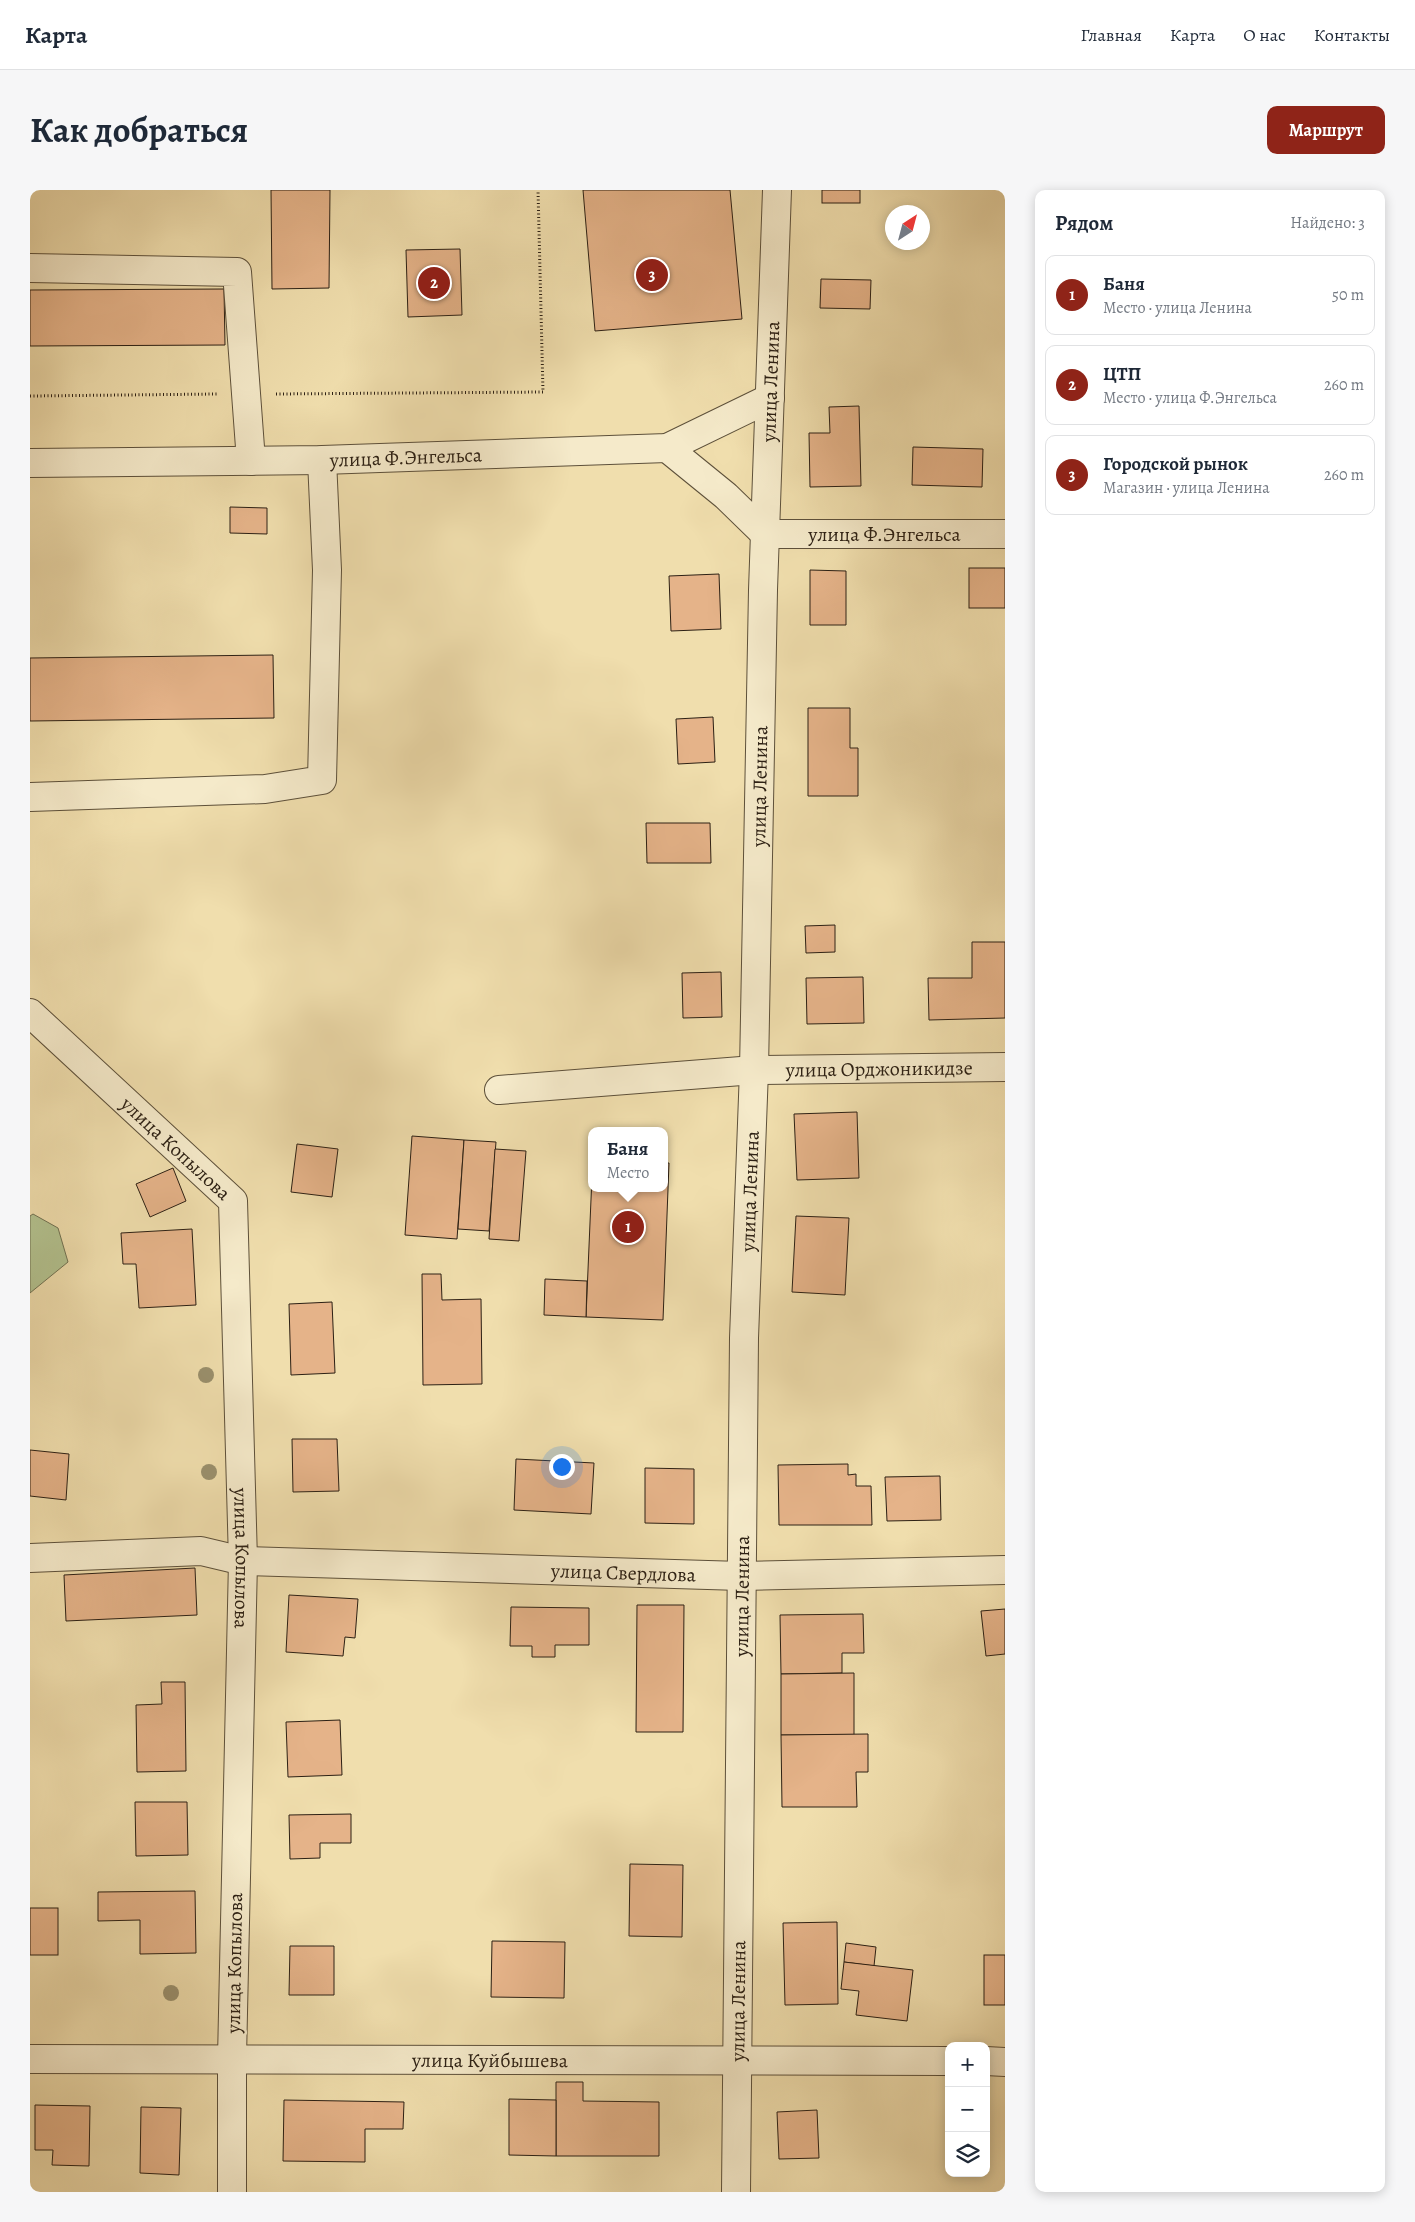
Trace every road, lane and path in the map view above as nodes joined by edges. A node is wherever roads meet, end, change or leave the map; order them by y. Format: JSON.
{"nodes":[{"id":1,"x":538,"y":190,"type":"edge"},
{"id":2,"x":776,"y":190,"type":"edge"},
{"id":3,"x":30,"y":268,"type":"edge"},
{"id":4,"x":247,"y":394,"type":"junction"},
{"id":5,"x":30,"y":396,"type":"edge"},
{"id":6,"x":770,"y":398,"type":"junction"},
{"id":7,"x":667,"y":448,"type":"junction"},
{"id":8,"x":322,"y":460,"type":"junction"},
{"id":9,"x":251,"y":461,"type":"junction"},
{"id":10,"x":30,"y":463,"type":"edge"},
{"id":11,"x":765,"y":534,"type":"junction"},
{"id":12,"x":1005,"y":534,"type":"edge"},
{"id":13,"x":30,"y":797,"type":"edge"},
{"id":14,"x":30,"y":1013,"type":"edge"},
{"id":15,"x":1005,"y":1068,"type":"edge"},
{"id":16,"x":754,"y":1070,"type":"junction"},
{"id":17,"x":499,"y":1090,"type":"dead end"},
{"id":18,"x":30,"y":1558,"type":"edge"},
{"id":19,"x":243,"y":1562,"type":"junction"},
{"id":20,"x":1005,"y":1570,"type":"edge"},
{"id":21,"x":740,"y":1576,"type":"junction"},
{"id":22,"x":232,"y":2058,"type":"junction"},
{"id":23,"x":30,"y":2059,"type":"edge"},
{"id":24,"x":738,"y":2060,"type":"junction"},
{"id":25,"x":945,"y":2061,"type":"edge"},
{"id":26,"x":990,"y":2062,"type":"edge"},
{"id":27,"x":1005,"y":2062,"type":"edge"},
{"id":28,"x":232,"y":2192,"type":"edge"},
{"id":29,"x":736,"y":2192,"type":"edge"}],
"edges":[{"from":1,"to":4,"type":"path"},
{"from":2,"to":6,"type":"street","name":"улица Ленина"},
{"from":3,"to":4,"type":"street"},
{"from":4,"to":5,"type":"path"},
{"from":4,"to":9,"type":"street"},
{"from":6,"to":7,"type":"street","name":"улица Ф.Энгельса"},
{"from":6,"to":11,"type":"street","name":"улица Ленина"},
{"from":7,"to":8,"type":"street","name":"улица Ф.Энгельса"},
{"from":7,"to":11,"type":"street"},
{"from":8,"to":9,"type":"street","name":"улица Ф.Энгельса"},
{"from":8,"to":13,"type":"street"},
{"from":9,"to":10,"type":"street","name":"улица Ф.Энгельса"},
{"from":11,"to":12,"type":"street","name":"улица Ф.Энгельса"},
{"from":11,"to":16,"type":"street","name":"улица Ленина"},
{"from":14,"to":19,"type":"street","name":"улица Копылова"},
{"from":15,"to":16,"type":"street","name":"улица Орджоникидзе"},
{"from":16,"to":17,"type":"street","name":"улица Орджоникидзе"},
{"from":16,"to":21,"type":"street","name":"улица Ленина"},
{"from":18,"to":19,"type":"street","name":"улица Свердлова"},
{"from":19,"to":21,"type":"street","name":"улица Свердлова"},
{"from":19,"to":22,"type":"street","name":"улица Копылова"},
{"from":20,"to":21,"type":"street","name":"улица Свердлова"},
{"from":21,"to":24,"type":"street","name":"улица Ленина"},
{"from":22,"to":23,"type":"street","name":"улица Куйбышева"},
{"from":22,"to":24,"type":"street","name":"улица Куйбышева"},
{"from":22,"to":28,"type":"street","name":"улица Копылова"},
{"from":24,"to":25,"type":"street","name":"улица Куйбышева"},
{"from":24,"to":29,"type":"street","name":"улица Ленина"},
{"from":26,"to":27,"type":"street"}]}
